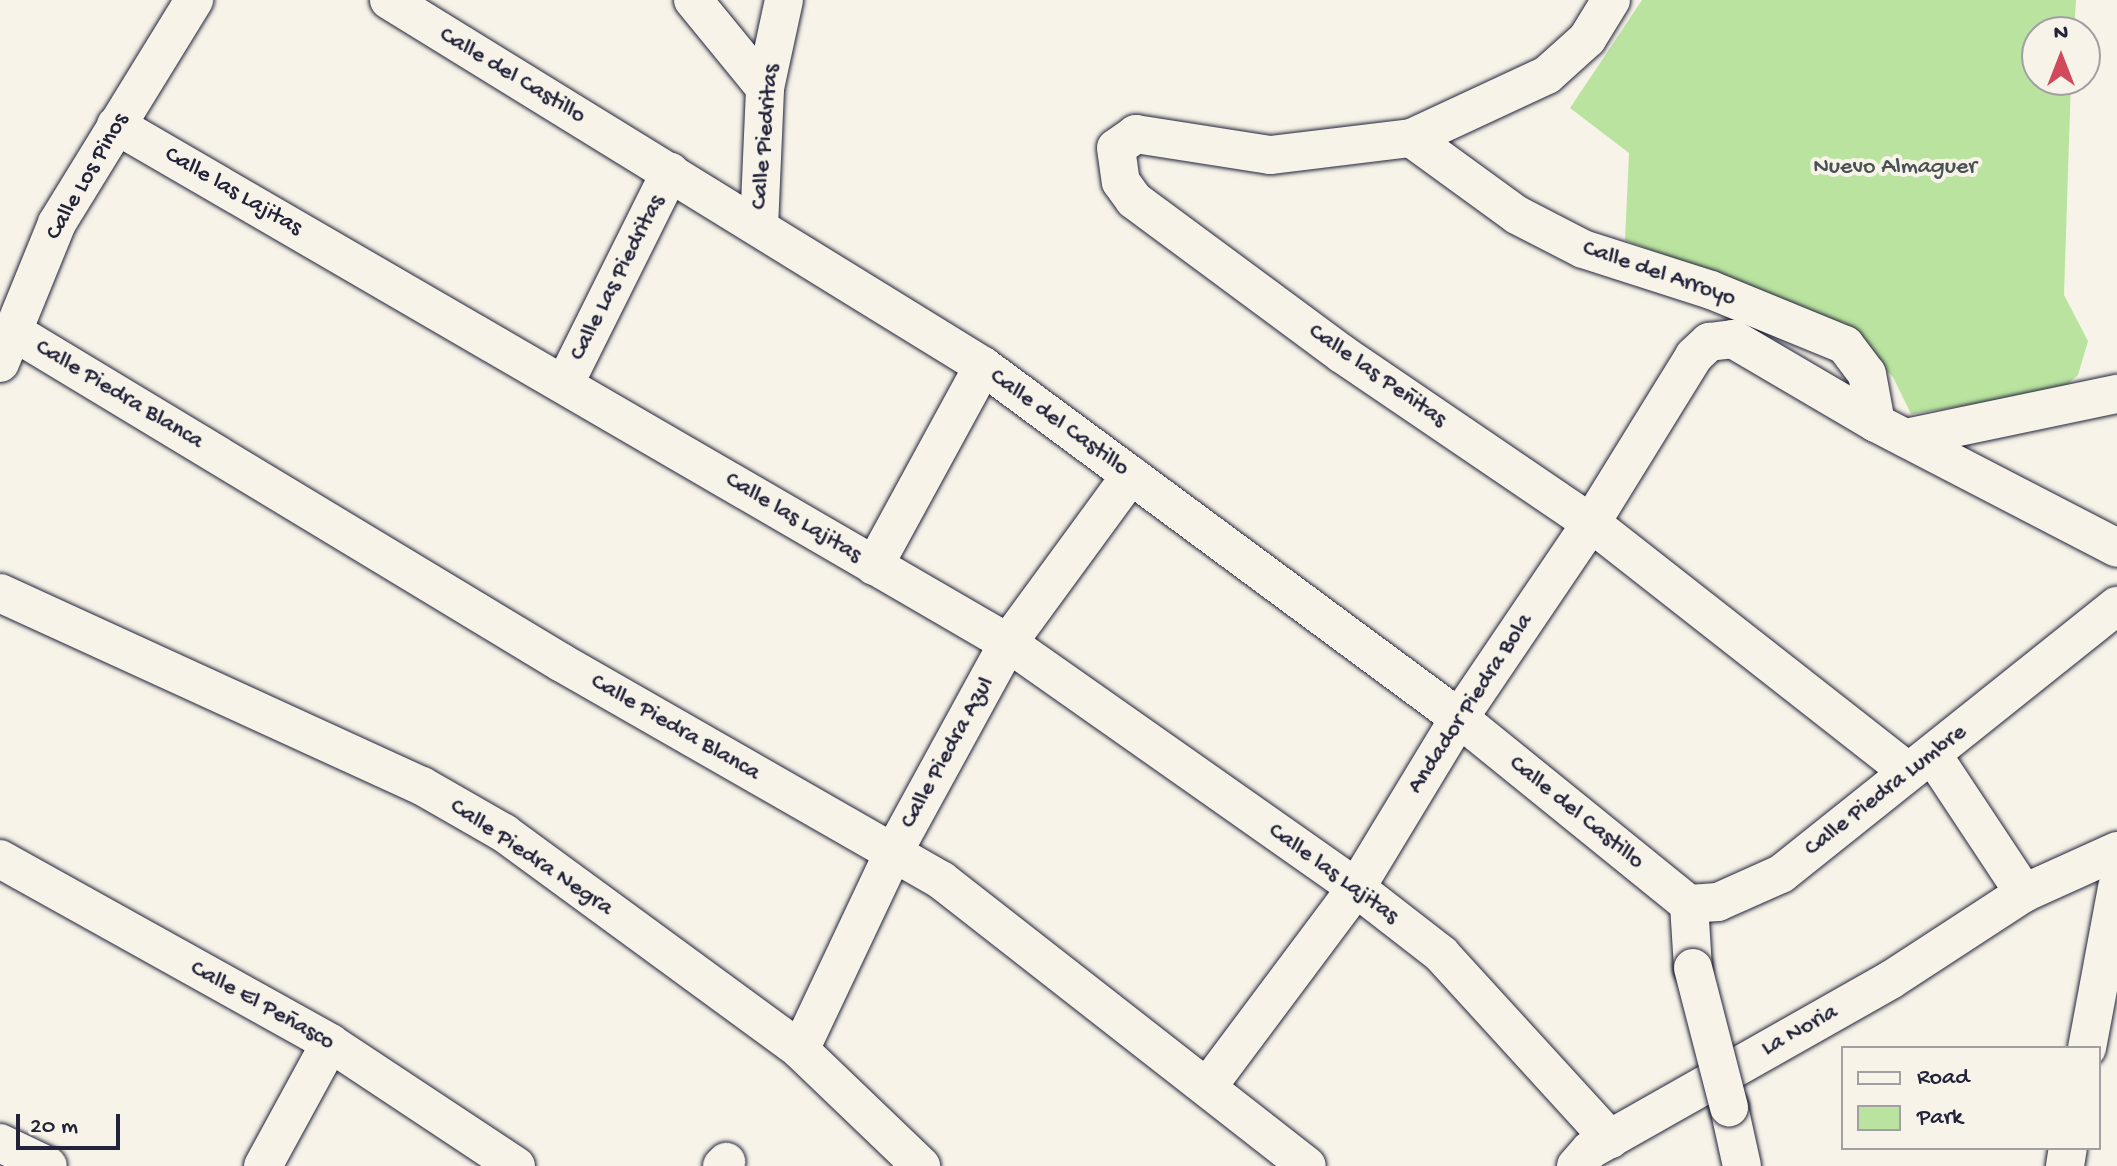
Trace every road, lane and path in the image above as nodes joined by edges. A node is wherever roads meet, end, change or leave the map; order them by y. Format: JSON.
{"nodes":[{"id":1,"x":194,"y":0,"type":"edge"},
{"id":2,"x":389,"y":0,"type":"edge"},
{"id":3,"x":1611,"y":0,"type":"edge"},
{"id":4,"x":782,"y":10,"type":"edge"},
{"id":5,"x":704,"y":14,"type":"edge"},
{"id":6,"x":765,"y":88,"type":"junction"},
{"id":7,"x":116,"y":125,"type":"junction"},
{"id":8,"x":1411,"y":138,"type":"junction"},
{"id":9,"x":670,"y":172,"type":"junction"},
{"id":10,"x":759,"y":227,"type":"junction"},
{"id":11,"x":1733,"y":339,"type":"joint"},
{"id":12,"x":7,"y":347,"type":"edge"},
{"id":13,"x":983,"y":366,"type":"junction"},
{"id":14,"x":565,"y":383,"type":"junction"},
{"id":15,"x":2117,"y":394,"type":"edge"},
{"id":16,"x":1891,"y":431,"type":"junction"},
{"id":17,"x":1131,"y":475,"type":"junction"},
{"id":18,"x":1591,"y":523,"type":"junction"},
{"id":19,"x":2117,"y":548,"type":"edge"},
{"id":20,"x":874,"y":566,"type":"junction"},
{"id":21,"x":0,"y":593,"type":"edge"},
{"id":22,"x":2117,"y":606,"type":"edge"},
{"id":23,"x":1008,"y":643,"type":"junction"},
{"id":24,"x":1459,"y":718,"type":"junction"},
{"id":25,"x":1920,"y":762,"type":"junction"},
{"id":26,"x":2117,"y":851,"type":"edge"},
{"id":27,"x":893,"y":853,"type":"junction"},
{"id":28,"x":0,"y":859,"type":"edge"},
{"id":29,"x":2117,"y":887,"type":"edge"},
{"id":30,"x":1356,"y":888,"type":"junction"},
{"id":31,"x":2024,"y":893,"type":"junction"},
{"id":32,"x":1689,"y":904,"type":"junction"},
{"id":33,"x":330,"y":1043,"type":"junction"},
{"id":34,"x":2087,"y":1046,"type":"edge"},
{"id":35,"x":800,"y":1050,"type":"junction"},
{"id":36,"x":1208,"y":1086,"type":"junction"},
{"id":37,"x":1610,"y":1139,"type":"junction"},
{"id":38,"x":0,"y":1143,"type":"edge"},
{"id":39,"x":1287,"y":1159,"type":"edge"},
{"id":40,"x":48,"y":1166,"type":"edge"},
{"id":41,"x":263,"y":1166,"type":"edge"},
{"id":42,"x":516,"y":1166,"type":"edge"},
{"id":43,"x":921,"y":1166,"type":"edge"},
{"id":44,"x":1576,"y":1166,"type":"edge"},
{"id":45,"x":1742,"y":1166,"type":"edge"}],
"edges":[{"from":1,"to":7,"type":"street","name":"Calle Los Pinos"},
{"from":2,"to":9,"type":"street","name":"Calle del Castillo"},
{"from":3,"to":8,"type":"street","name":"Calle las Peñitas"},
{"from":4,"to":5,"type":"street"},
{"from":4,"to":6,"type":"street","name":"Calle Piedritas"},
{"from":5,"to":6,"type":"street"},
{"from":6,"to":10,"type":"street","name":"Calle Piedritas"},
{"from":7,"to":12,"type":"street","name":"Calle Los Pinos"},
{"from":7,"to":14,"type":"street","name":"Calle las Lajitas"},
{"from":8,"to":16,"type":"street","name":"Calle del Arroyo"},
{"from":8,"to":18,"type":"street","name":"Calle las Peñitas"},
{"from":9,"to":10,"type":"street","name":"Calle del Castillo"},
{"from":9,"to":14,"type":"street","name":"Calle Las Piedritas"},
{"from":10,"to":13,"type":"street","name":"Calle del Castillo"},
{"from":11,"to":16,"type":"street","name":"Calle del Arroyo"},
{"from":11,"to":18,"type":"street","name":"Andador Piedra Bola"},
{"from":12,"to":27,"type":"street","name":"Calle Piedra Blanca"},
{"from":13,"to":17,"type":"street","name":"Calle del Castillo"},
{"from":13,"to":20,"type":"street"},
{"from":14,"to":20,"type":"street","name":"Calle las Lajitas"},
{"from":15,"to":16,"type":"street"},
{"from":16,"to":19,"type":"street","name":"Calle del Arroyo"},
{"from":17,"to":23,"type":"street","name":"Calle Piedra Azul"},
{"from":17,"to":24,"type":"street","name":"Calle del Castillo"},
{"from":18,"to":24,"type":"street","name":"Andador Piedra Bola"},
{"from":18,"to":25,"type":"street","name":"Calle las Peñitas"},
{"from":20,"to":23,"type":"street","name":"Calle las Lajitas"},
{"from":21,"to":35,"type":"street","name":"Calle Piedra Negra"},
{"from":22,"to":25,"type":"street","name":"Calle Piedra Lumbre"},
{"from":23,"to":27,"type":"street","name":"Calle Piedra Azul"},
{"from":23,"to":30,"type":"street","name":"Calle las Lajitas"},
{"from":24,"to":30,"type":"street","name":"Andador Piedra Bola"},
{"from":24,"to":32,"type":"street","name":"Calle del Castillo"},
{"from":25,"to":31,"type":"street","name":"Calle las Peñitas"},
{"from":25,"to":32,"type":"street","name":"Calle Piedra Lumbre"},
{"from":26,"to":31,"type":"street"},
{"from":27,"to":35,"type":"street","name":"Calle Piedra Azul"},
{"from":27,"to":36,"type":"street","name":"Calle Piedra Blanca"},
{"from":28,"to":33,"type":"street","name":"Calle El Peñasco"},
{"from":29,"to":34,"type":"street"},
{"from":30,"to":36,"type":"street","name":"Andador Piedra Bola"},
{"from":30,"to":37,"type":"street","name":"Calle las Lajitas"},
{"from":31,"to":37,"type":"street","name":"La Noria"},
{"from":32,"to":45,"type":"street","bridge":true},
{"from":33,"to":41,"type":"street"},
{"from":33,"to":42,"type":"street","name":"Calle El Peñasco"},
{"from":35,"to":43,"type":"street","name":"Calle Piedra Negra"},
{"from":36,"to":39,"type":"street","name":"Calle Piedra Blanca"},
{"from":37,"to":44,"type":"street","name":"La Noria"},
{"from":38,"to":40,"type":"street"}]}
